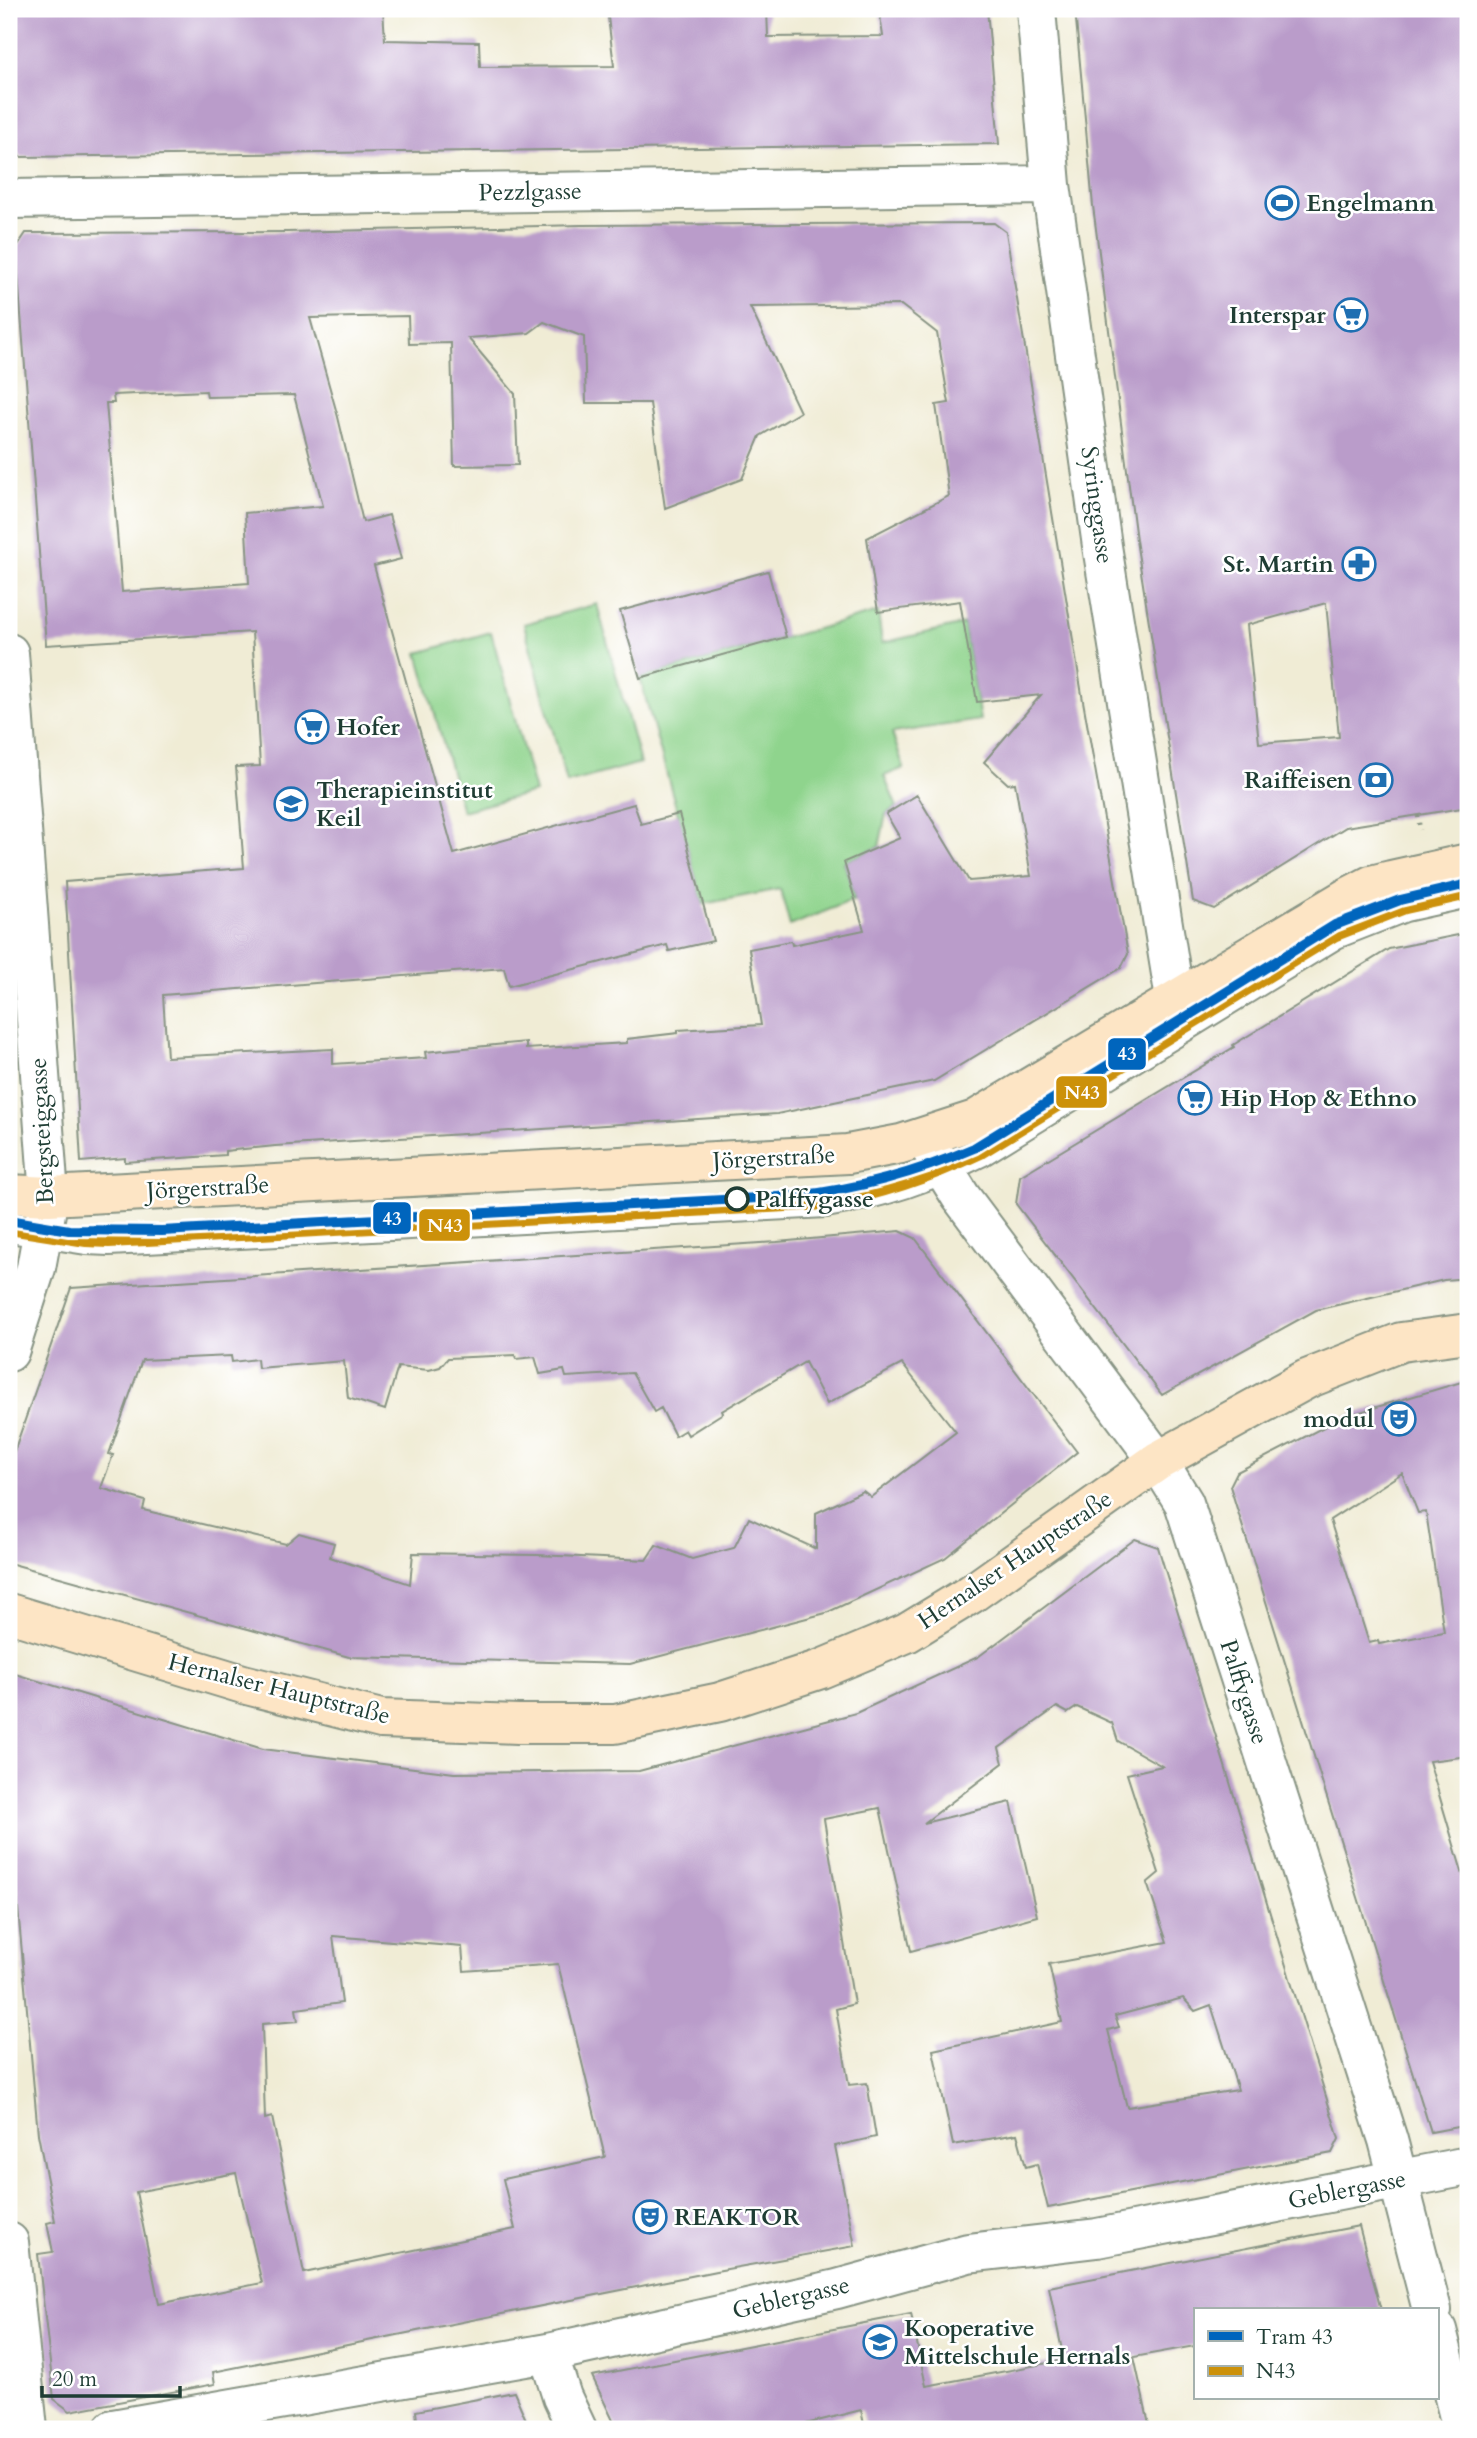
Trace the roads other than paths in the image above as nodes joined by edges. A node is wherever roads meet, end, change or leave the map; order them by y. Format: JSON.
{"nodes":[{"id":1,"x":1035,"y":9,"type":"edge"},
{"id":2,"x":1051,"y":185,"type":"junction"},
{"id":3,"x":9,"y":200,"type":"edge"},
{"id":4,"x":9,"y":653,"type":"edge"},
{"id":5,"x":1468,"y":863,"type":"edge"},
{"id":6,"x":1468,"y":895,"type":"edge"},
{"id":7,"x":1175,"y":999,"type":"junction"},
{"id":8,"x":924,"y":1138,"type":"junction"},
{"id":9,"x":945,"y":1171,"type":"junction"},
{"id":10,"x":9,"y":1194,"type":"edge"},
{"id":11,"x":49,"y":1196,"type":"junction"},
{"id":12,"x":25,"y":1233,"type":"edge"},
{"id":13,"x":1468,"y":1333,"type":"edge"},
{"id":14,"x":9,"y":1352,"type":"edge"},
{"id":15,"x":1158,"y":1461,"type":"junction"},
{"id":16,"x":9,"y":1613,"type":"edge"},
{"id":17,"x":1468,"y":2166,"type":"edge"},
{"id":18,"x":1400,"y":2180,"type":"junction"},
{"id":19,"x":9,"y":2242,"type":"edge"},
{"id":20,"x":1432,"y":2308,"type":"edge"},
{"id":21,"x":1438,"y":2334,"type":"edge"},
{"id":22,"x":548,"y":2353,"type":"junction"},
{"id":23,"x":28,"y":2429,"type":"edge"},
{"id":24,"x":113,"y":2429,"type":"edge"},
{"id":25,"x":576,"y":2429,"type":"edge"},
{"id":26,"x":1462,"y":2429,"type":"edge"}],
"edges":[{"from":1,"to":2,"type":"street","name":"Syringgasse"},
{"from":2,"to":3,"type":"street","name":"Pezzlgasse"},
{"from":2,"to":7,"type":"street","name":"Syringgasse"},
{"from":4,"to":11,"type":"street","name":"Bergsteiggasse"},
{"from":5,"to":7,"type":"main road","name":"Jörgerstraße"},
{"from":6,"to":9,"type":"lane"},
{"from":7,"to":8,"type":"main road","name":"Jörgerstraße"},
{"from":8,"to":9,"type":"street","name":"Palffygasse"},
{"from":8,"to":11,"type":"main road","name":"Jörgerstraße"},
{"from":9,"to":12,"type":"lane"},
{"from":9,"to":15,"type":"street","name":"Palffygasse"},
{"from":10,"to":11,"type":"main road","name":"Jörgerstraße"},
{"from":11,"to":12,"type":"street","name":"Bergsteiggasse"},
{"from":12,"to":14,"type":"street","name":"Bergsteiggasse"},
{"from":13,"to":15,"type":"main road","name":"Hernalser Hauptstraße"},
{"from":15,"to":16,"type":"main road","name":"Hernalser Hauptstraße"},
{"from":15,"to":18,"type":"street","name":"Palffygasse"},
{"from":17,"to":18,"type":"street","name":"Geblergasse"},
{"from":18,"to":20,"type":"street","name":"Palffygasse"},
{"from":18,"to":22,"type":"street","name":"Geblergasse"},
{"from":19,"to":23,"type":"street"},
{"from":21,"to":26,"type":"street"},
{"from":22,"to":24,"type":"street","name":"Geblergasse"},
{"from":22,"to":25,"type":"street"}]}
